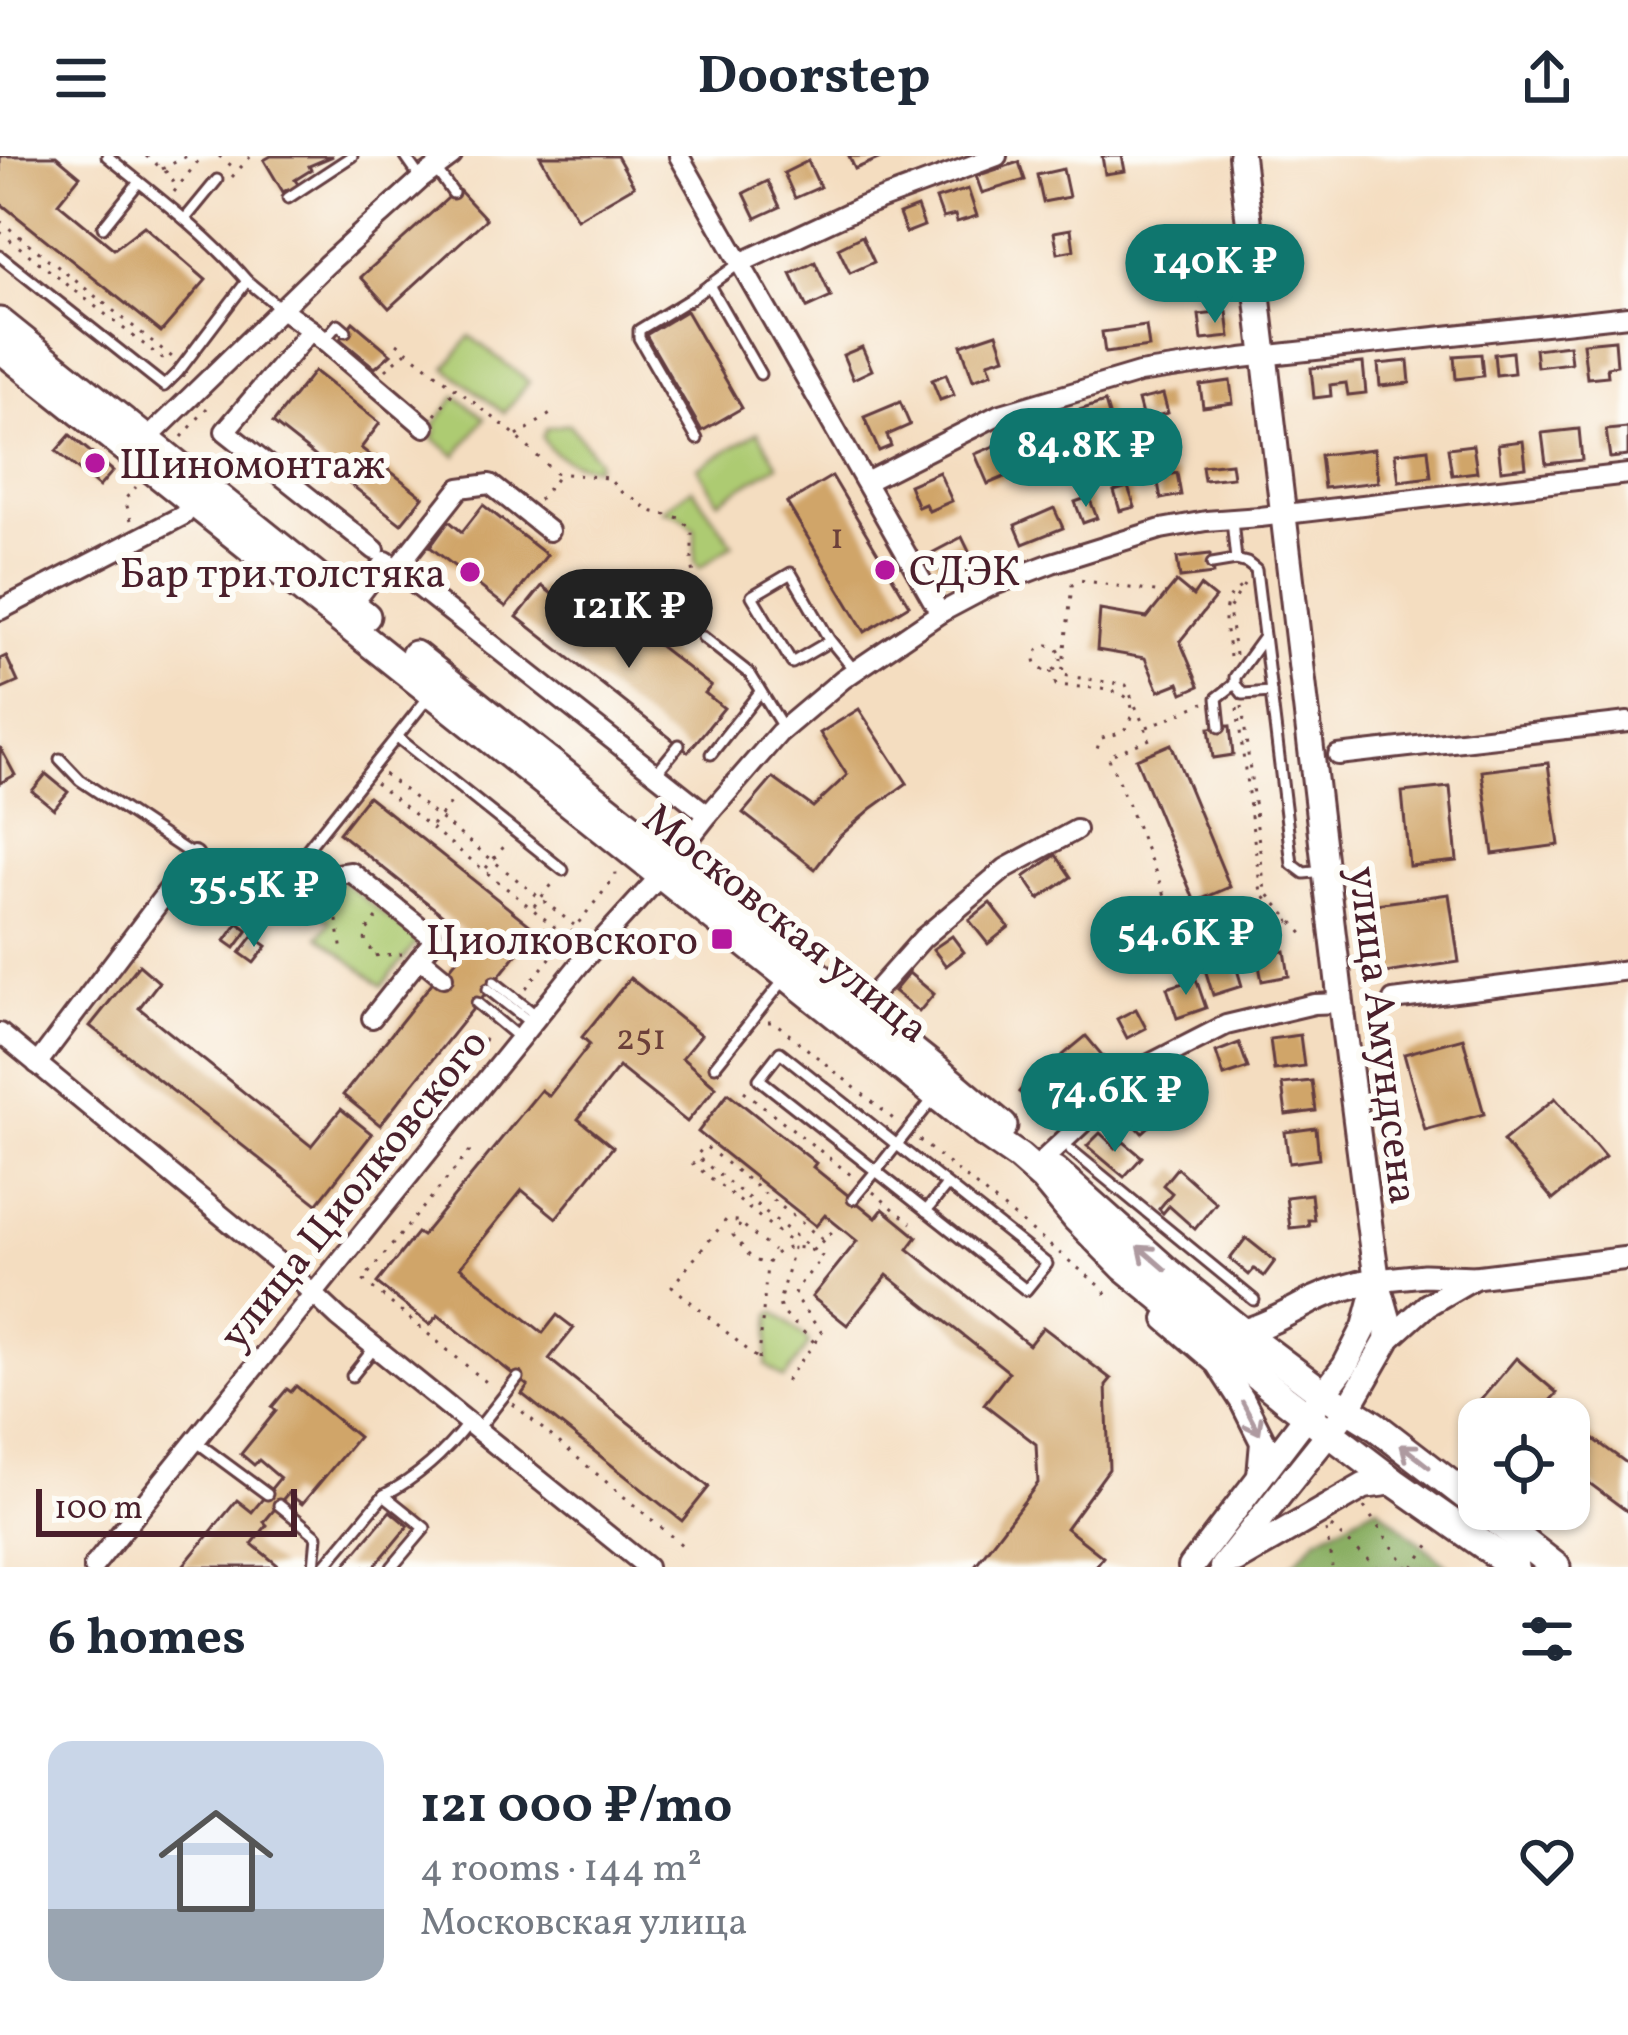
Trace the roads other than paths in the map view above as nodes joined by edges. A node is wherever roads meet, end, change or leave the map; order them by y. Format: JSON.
{"nodes":[{"id":1,"x":107,"y":156,"type":"edge"},
{"id":2,"x":352,"y":156,"type":"edge"},
{"id":3,"x":405,"y":156,"type":"edge"},
{"id":4,"x":452,"y":156,"type":"edge"},
{"id":5,"x":679,"y":156,"type":"edge"},
{"id":6,"x":997,"y":156,"type":"edge"},
{"id":7,"x":1241,"y":156,"type":"edge"},
{"id":8,"x":428,"y":174,"type":"junction"},
{"id":9,"x":217,"y":180,"type":"road end"},
{"id":10,"x":139,"y":182,"type":"junction"},
{"id":11,"x":453,"y":193,"type":"dead end"},
{"id":12,"x":288,"y":198,"type":"dead end"},
{"id":13,"x":185,"y":219,"type":"junction"},
{"id":14,"x":104,"y":227,"type":"dead end"},
{"id":15,"x":0,"y":256,"type":"edge"},
{"id":16,"x":740,"y":263,"type":"junction"},
{"id":17,"x":247,"y":281,"type":"junction"},
{"id":18,"x":709,"y":285,"type":"junction"},
{"id":19,"x":280,"y":308,"type":"junction"},
{"id":20,"x":1628,"y":316,"type":"edge"},
{"id":21,"x":0,"y":322,"type":"edge"},
{"id":22,"x":346,"y":331,"type":"dead end"},
{"id":23,"x":318,"y":335,"type":"junction"},
{"id":24,"x":0,"y":348,"type":"edge"},
{"id":25,"x":1265,"y":356,"type":"junction"},
{"id":26,"x":760,"y":374,"type":"dead end"},
{"id":27,"x":425,"y":427,"type":"road end"},
{"id":28,"x":697,"y":439,"type":"dead end"},
{"id":29,"x":140,"y":458,"type":"junction"},
{"id":30,"x":1628,"y":475,"type":"edge"},
{"id":31,"x":866,"y":482,"type":"junction"},
{"id":32,"x":196,"y":492,"type":"junction"},
{"id":33,"x":1283,"y":513,"type":"junction"},
{"id":34,"x":1232,"y":520,"type":"junction"},
{"id":35,"x":549,"y":531,"type":"dead end"},
{"id":36,"x":375,"y":550,"type":"dead end"},
{"id":37,"x":1236,"y":560,"type":"junction"},
{"id":38,"x":1211,"y":564,"type":"dead end"},
{"id":39,"x":396,"y":569,"type":"junction"},
{"id":40,"x":352,"y":605,"type":"junction"},
{"id":41,"x":0,"y":610,"type":"edge"},
{"id":42,"x":940,"y":614,"type":"junction"},
{"id":43,"x":703,"y":637,"type":"road end"},
{"id":44,"x":1264,"y":638,"type":"junction"},
{"id":45,"x":830,"y":640,"type":"junction"},
{"id":46,"x":855,"y":671,"type":"junction"},
{"id":47,"x":1237,"y":684,"type":"junction"},
{"id":48,"x":760,"y":692,"type":"junction"},
{"id":49,"x":1271,"y":692,"type":"junction"},
{"id":50,"x":432,"y":693,"type":"junction"},
{"id":51,"x":1628,"y":722,"type":"edge"},
{"id":52,"x":1220,"y":727,"type":"dead end"},
{"id":53,"x":784,"y":729,"type":"junction"},
{"id":54,"x":397,"y":737,"type":"junction"},
{"id":55,"x":679,"y":745,"type":"dead end"},
{"id":56,"x":711,"y":754,"type":"dead end"},
{"id":57,"x":1338,"y":755,"type":"dead end"},
{"id":58,"x":60,"y":759,"type":"dead end"},
{"id":59,"x":656,"y":774,"type":"junction"},
{"id":60,"x":708,"y":815,"type":"junction"},
{"id":61,"x":1076,"y":830,"type":"dead end"},
{"id":62,"x":194,"y":856,"type":"junction"},
{"id":63,"x":667,"y":868,"type":"junction"},
{"id":64,"x":563,"y":870,"type":"road end"},
{"id":65,"x":1325,"y":871,"type":"junction"},
{"id":66,"x":315,"y":901,"type":"road end"},
{"id":67,"x":420,"y":958,"type":"junction"},
{"id":68,"x":1628,"y":970,"type":"edge"},
{"id":69,"x":787,"y":976,"type":"junction"},
{"id":70,"x":443,"y":977,"type":"dead end"},
{"id":71,"x":1393,"y":1000,"type":"dead end"},
{"id":72,"x":1341,"y":1003,"type":"junction"},
{"id":73,"x":477,"y":1004,"type":"dead end"},
{"id":74,"x":860,"y":1009,"type":"junction"},
{"id":75,"x":372,"y":1018,"type":"dead end"},
{"id":76,"x":529,"y":1026,"type":"junction"},
{"id":77,"x":0,"y":1033,"type":"edge"},
{"id":78,"x":37,"y":1064,"type":"junction"},
{"id":79,"x":715,"y":1066,"type":"dead end"},
{"id":80,"x":936,"y":1094,"type":"junction"},
{"id":81,"x":897,"y":1144,"type":"junction"},
{"id":82,"x":1071,"y":1150,"type":"dead end"},
{"id":83,"x":1043,"y":1160,"type":"junction"},
{"id":84,"x":876,"y":1171,"type":"junction"},
{"id":85,"x":947,"y":1184,"type":"junction"},
{"id":86,"x":853,"y":1199,"type":"dead end"},
{"id":87,"x":926,"y":1211,"type":"junction"},
{"id":88,"x":1628,"y":1258,"type":"edge"},
{"id":89,"x":1124,"y":1267,"type":"junction"},
{"id":90,"x":1475,"y":1277,"type":"junction"},
{"id":91,"x":1377,"y":1280,"type":"junction"},
{"id":92,"x":316,"y":1294,"type":"junction"},
{"id":93,"x":1254,"y":1300,"type":"dead end"},
{"id":94,"x":1242,"y":1332,"type":"junction"},
{"id":95,"x":1387,"y":1341,"type":"junction"},
{"id":96,"x":375,"y":1348,"type":"junction"},
{"id":97,"x":352,"y":1376,"type":"dead end"},
{"id":98,"x":518,"y":1378,"type":"dead end"},
{"id":99,"x":1326,"y":1406,"type":"junction"},
{"id":100,"x":472,"y":1427,"type":"junction"},
{"id":101,"x":1330,"y":1434,"type":"junction"},
{"id":102,"x":194,"y":1439,"type":"junction"},
{"id":103,"x":1259,"y":1478,"type":"junction"},
{"id":104,"x":1394,"y":1482,"type":"junction"},
{"id":105,"x":1458,"y":1490,"type":"edge"},
{"id":106,"x":266,"y":1494,"type":"dead end"},
{"id":107,"x":384,"y":1495,"type":"junction"},
{"id":108,"x":279,"y":1505,"type":"dead end"},
{"id":109,"x":1509,"y":1530,"type":"edge"},
{"id":110,"x":93,"y":1567,"type":"edge"},
{"id":111,"x":314,"y":1567,"type":"edge"},
{"id":112,"x":324,"y":1567,"type":"edge"},
{"id":113,"x":392,"y":1567,"type":"edge"},
{"id":114,"x":646,"y":1567,"type":"edge"},
{"id":115,"x":1191,"y":1567,"type":"edge"},
{"id":116,"x":1223,"y":1567,"type":"edge"},
{"id":117,"x":1515,"y":1567,"type":"edge"},
{"id":118,"x":1556,"y":1567,"type":"edge"}],
"edges":[{"from":1,"to":10,"type":"lane"},
{"from":2,"to":12,"type":"lane"},
{"from":3,"to":8,"type":"lane"},
{"from":4,"to":8,"type":"street"},
{"from":5,"to":16,"type":"street"},
{"from":6,"to":16,"type":"street"},
{"from":7,"to":25,"type":"main road","name":"улица Амундсена"},
{"from":8,"to":11,"type":"lane"},
{"from":8,"to":19,"type":"street"},
{"from":9,"to":13,"type":"lane"},
{"from":10,"to":13,"type":"lane"},
{"from":10,"to":14,"type":"lane"},
{"from":13,"to":17,"type":"lane"},
{"from":15,"to":17,"type":"lane"},
{"from":16,"to":18,"type":"lane"},
{"from":16,"to":31,"type":"street"},
{"from":17,"to":19,"type":"lane"},
{"from":18,"to":26,"type":"lane"},
{"from":18,"to":28,"type":"lane"},
{"from":19,"to":23,"type":"street"},
{"from":19,"to":29,"type":"street"},
{"from":20,"to":25,"type":"street"},
{"from":21,"to":29,"type":"main road","name":"Московская улица"},
{"from":22,"to":23,"type":"lane"},
{"from":23,"to":27,"type":"street"},
{"from":23,"to":36,"type":"street"},
{"from":24,"to":29,"type":"main road","name":"Московская улица"},
{"from":25,"to":31,"type":"street"},
{"from":25,"to":33,"type":"main road","name":"улица Амундсена"},
{"from":29,"to":32,"type":"main road","name":"Московская улица"},
{"from":30,"to":33,"type":"street","name":"улица Циолковского"},
{"from":31,"to":42,"type":"street"},
{"from":32,"to":40,"type":"main road","name":"Московская улица"},
{"from":32,"to":41,"type":"street"},
{"from":32,"to":50,"type":"main road","name":"Московская улица"},
{"from":33,"to":34,"type":"street","name":"улица Циолковского"},
{"from":33,"to":65,"type":"main road","name":"улица Амундсена"},
{"from":34,"to":37,"type":"lane"},
{"from":34,"to":42,"type":"street","name":"улица Циолковского"},
{"from":35,"to":39,"type":"street"},
{"from":37,"to":38,"type":"lane"},
{"from":37,"to":44,"type":"lane"},
{"from":39,"to":40,"type":"street"},
{"from":39,"to":59,"type":"street"},
{"from":40,"to":63,"type":"main road","name":"Московская улица"},
{"from":42,"to":46,"type":"street","name":"улица Циолковского"},
{"from":43,"to":48,"type":"lane"},
{"from":44,"to":47,"type":"lane"},
{"from":44,"to":49,"type":"lane"},
{"from":45,"to":45,"type":"lane"},
{"from":45,"to":46,"type":"lane"},
{"from":46,"to":53,"type":"street","name":"улица Циолковского"},
{"from":47,"to":49,"type":"lane"},
{"from":47,"to":52,"type":"lane"},
{"from":48,"to":53,"type":"lane"},
{"from":48,"to":56,"type":"lane"},
{"from":49,"to":65,"type":"lane"},
{"from":50,"to":54,"type":"lane"},
{"from":50,"to":63,"type":"main road","name":"Московская улица"},
{"from":51,"to":57,"type":"street"},
{"from":53,"to":60,"type":"street","name":"улица Циолковского"},
{"from":54,"to":62,"type":"lane"},
{"from":54,"to":64,"type":"lane"},
{"from":55,"to":59,"type":"lane"},
{"from":58,"to":62,"type":"lane"},
{"from":59,"to":60,"type":"street"},
{"from":60,"to":63,"type":"street","name":"улица Циолковского"},
{"from":61,"to":74,"type":"street"},
{"from":62,"to":78,"type":"street"},
{"from":63,"to":69,"type":"main road","name":"Московская улица"},
{"from":63,"to":74,"type":"main road","name":"Московская улица"},
{"from":63,"to":76,"type":"street","name":"улица Циолковского"},
{"from":65,"to":72,"type":"main road","name":"улица Амундсена"},
{"from":66,"to":67,"type":"street"},
{"from":67,"to":70,"type":"street"},
{"from":67,"to":75,"type":"street"},
{"from":68,"to":71,"type":"street"},
{"from":69,"to":79,"type":"lane"},
{"from":69,"to":80,"type":"main road","name":"Московская улица"},
{"from":72,"to":83,"type":"street"},
{"from":72,"to":91,"type":"main road","name":"улица Амундсена"},
{"from":73,"to":76,"type":"lane"},
{"from":74,"to":83,"type":"main road","name":"Московская улица"},
{"from":76,"to":76,"type":"lane"},
{"from":76,"to":92,"type":"street","name":"улица Циолковского"},
{"from":77,"to":78,"type":"street"},
{"from":78,"to":92,"type":"street"},
{"from":80,"to":81,"type":"lane"},
{"from":80,"to":89,"type":"main road","name":"Московская улица"},
{"from":81,"to":84,"type":"lane"},
{"from":81,"to":84,"type":"lane"},
{"from":81,"to":85,"type":"lane"},
{"from":82,"to":93,"type":"lane"},
{"from":94,"to":83,"type":"main road","name":"Московская улица","one_way":true},
{"from":84,"to":86,"type":"lane"},
{"from":84,"to":87,"type":"lane"},
{"from":85,"to":87,"type":"lane"},
{"from":85,"to":87,"type":"lane"},
{"from":88,"to":90,"type":"street"},
{"from":89,"to":99,"type":"main road","name":"Московская улица"},
{"from":89,"to":103,"type":"main road","one_way":true},
{"from":90,"to":91,"type":"street"},
{"from":90,"to":95,"type":"street"},
{"from":91,"to":94,"type":"main road"},
{"from":91,"to":95,"type":"main road","name":"улица Амундсена"},
{"from":91,"to":99,"type":"main road"},
{"from":92,"to":96,"type":"street"},
{"from":92,"to":102,"type":"street","name":"улица Циолковского"},
{"from":94,"to":99,"type":"main road","name":"Московская улица"},
{"from":95,"to":99,"type":"main road"},
{"from":96,"to":97,"type":"lane"},
{"from":96,"to":100,"type":"street"},
{"from":98,"to":100,"type":"lane"},
{"from":99,"to":101,"type":"main road","name":"Московская улица"},
{"from":99,"to":103,"type":"main road"},
{"from":105,"to":99,"type":"main road","name":"Московская улица","one_way":true},
{"from":100,"to":107,"type":"lane"},
{"from":100,"to":114,"type":"street"},
{"from":101,"to":104,"type":"main road","name":"Московская улица"},
{"from":101,"to":116,"type":"main road"},
{"from":102,"to":106,"type":"lane"},
{"from":102,"to":110,"type":"street","name":"улица Циолковского"},
{"from":103,"to":115,"type":"main road"},
{"from":104,"to":116,"type":"main road"},
{"from":104,"to":117,"type":"main road","name":"Московская улица"},
{"from":107,"to":112,"type":"lane"},
{"from":107,"to":113,"type":"lane"},
{"from":108,"to":111,"type":"lane"},
{"from":109,"to":118,"type":"main road","name":"Московская улица"}]}
